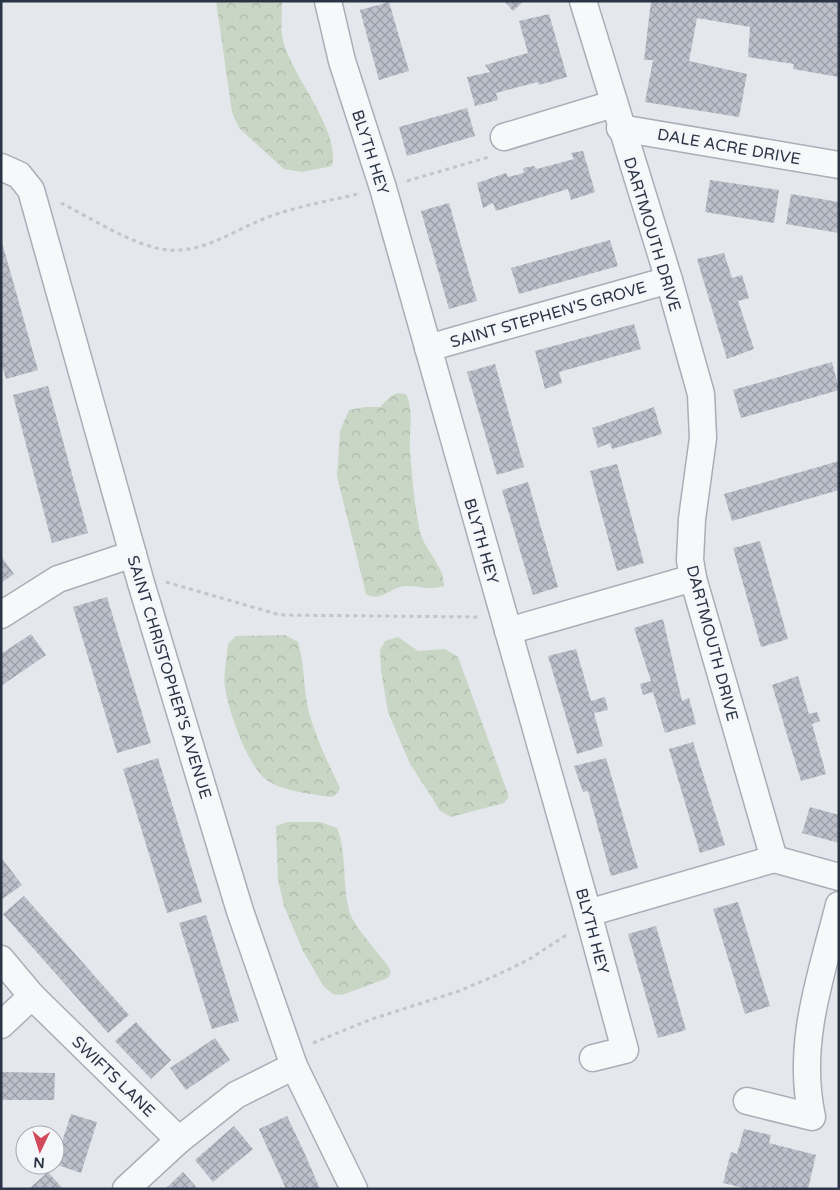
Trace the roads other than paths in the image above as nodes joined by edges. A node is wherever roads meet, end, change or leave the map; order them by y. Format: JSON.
{"nodes":[{"id":1,"x":328,"y":1,"type":"edge"},
{"id":2,"x":583,"y":1,"type":"edge"},
{"id":3,"x":616,"y":116,"type":"junction"},
{"id":4,"x":504,"y":137,"type":"road end"},
{"id":5,"x":839,"y":164,"type":"edge"},
{"id":6,"x":1,"y":167,"type":"edge"},
{"id":7,"x":668,"y":280,"type":"junction"},
{"id":8,"x":428,"y":348,"type":"junction"},
{"id":9,"x":132,"y":554,"type":"junction"},
{"id":10,"x":693,"y":578,"type":"junction"},
{"id":11,"x":1,"y":615,"type":"edge"},
{"id":12,"x":506,"y":622,"type":"junction"},
{"id":13,"x":774,"y":858,"type":"junction"},
{"id":14,"x":839,"y":877,"type":"edge"},
{"id":15,"x":839,"y":905,"type":"edge"},
{"id":16,"x":589,"y":917,"type":"junction"},
{"id":17,"x":1,"y":959,"type":"edge"},
{"id":18,"x":32,"y":996,"type":"junction"},
{"id":19,"x":1,"y":1025,"type":"edge"},
{"id":20,"x":593,"y":1058,"type":"dead end"},
{"id":21,"x":291,"y":1060,"type":"junction"},
{"id":22,"x":747,"y":1101,"type":"dead end"},
{"id":23,"x":179,"y":1140,"type":"junction"},
{"id":24,"x":126,"y":1189,"type":"edge"},
{"id":25,"x":354,"y":1189,"type":"edge"}],
"edges":[{"from":1,"to":8,"type":"street","name":"BLYTH HEY"},
{"from":2,"to":3,"type":"street","name":"DARTMOUTH DRIVE"},
{"from":3,"to":4,"type":"street"},
{"from":3,"to":5,"type":"street","name":"DALE ACRE DRIVE"},
{"from":3,"to":7,"type":"street","name":"DARTMOUTH DRIVE"},
{"from":6,"to":9,"type":"street","name":"SAINT CHRISTOPHER'S AVENUE"},
{"from":7,"to":8,"type":"street","name":"SAINT STEPHEN'S GROVE"},
{"from":7,"to":10,"type":"street","name":"DARTMOUTH DRIVE"},
{"from":8,"to":12,"type":"street","name":"BLYTH HEY"},
{"from":9,"to":11,"type":"street"},
{"from":9,"to":21,"type":"street","name":"SAINT CHRISTOPHER'S AVENUE"},
{"from":10,"to":12,"type":"street"},
{"from":10,"to":13,"type":"street","name":"DARTMOUTH DRIVE"},
{"from":12,"to":16,"type":"street","name":"BLYTH HEY"},
{"from":13,"to":14,"type":"street"},
{"from":13,"to":16,"type":"street"},
{"from":15,"to":22,"type":"street"},
{"from":16,"to":20,"type":"street","name":"BLYTH HEY"},
{"from":17,"to":18,"type":"street","name":"SWIFTS LANE"},
{"from":18,"to":19,"type":"street"},
{"from":18,"to":23,"type":"street","name":"SWIFTS LANE"},
{"from":21,"to":23,"type":"street"},
{"from":21,"to":25,"type":"street","name":"SAINT CHRISTOPHER'S AVENUE"},
{"from":23,"to":24,"type":"street"}]}
